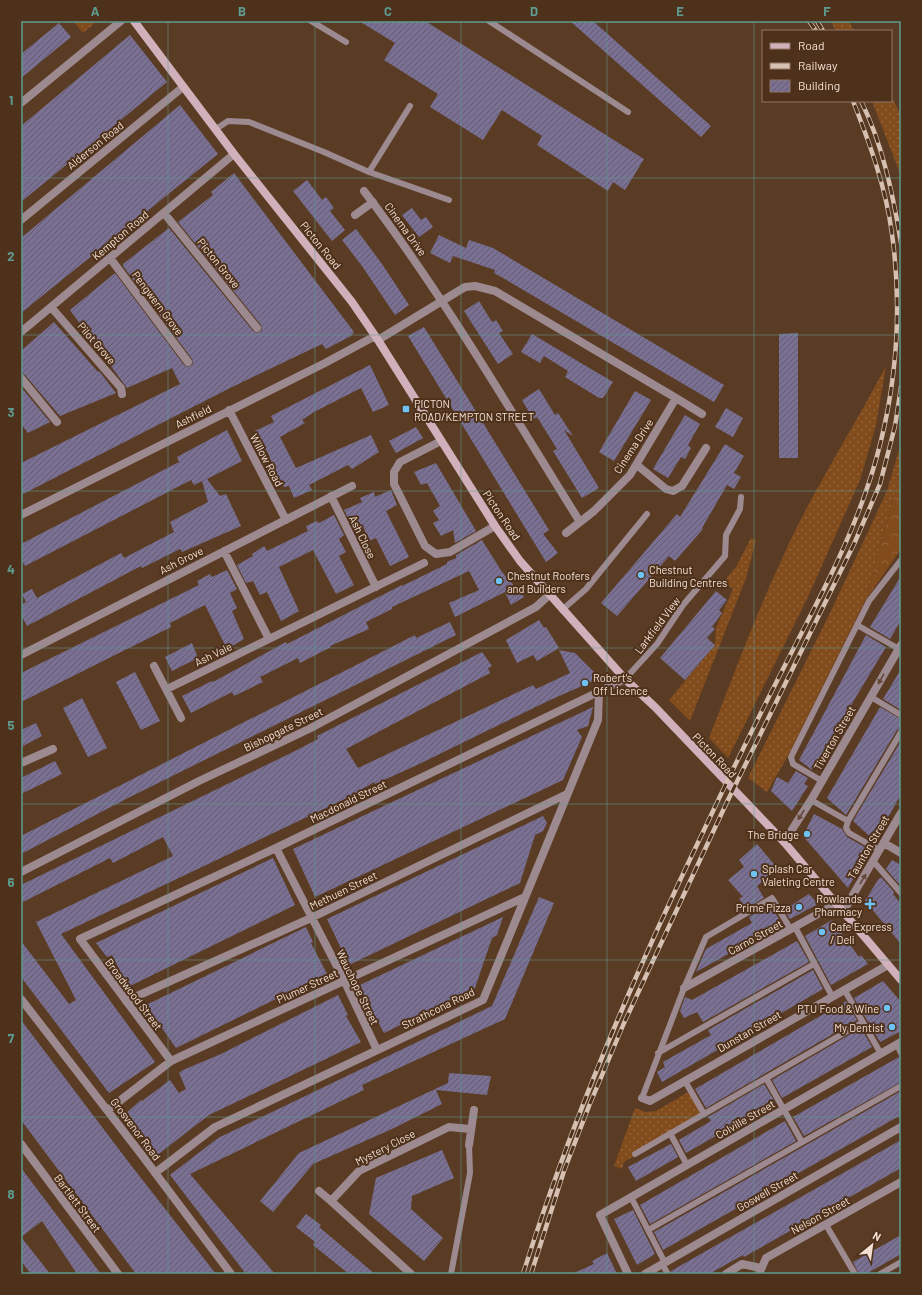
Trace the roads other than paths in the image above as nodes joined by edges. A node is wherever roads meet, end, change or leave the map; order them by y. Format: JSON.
{"nodes":[{"id":1,"x":121,"y":21,"type":"edge"},
{"id":2,"x":134,"y":21,"type":"edge"},
{"id":3,"x":311,"y":21,"type":"edge"},
{"id":4,"x":489,"y":21,"type":"edge"},
{"id":5,"x":346,"y":42,"type":"dead end"},
{"id":6,"x":183,"y":87,"type":"junction"},
{"id":7,"x":21,"y":103,"type":"edge"},
{"id":8,"x":410,"y":106,"type":"dead end"},
{"id":9,"x":628,"y":112,"type":"dead end"},
{"id":10,"x":216,"y":130,"type":"junction"},
{"id":11,"x":234,"y":154,"type":"junction"},
{"id":12,"x":369,"y":172,"type":"junction"},
{"id":13,"x":364,"y":191,"type":"dead end"},
{"id":14,"x":449,"y":200,"type":"dead end"},
{"id":15,"x":373,"y":202,"type":"junction"},
{"id":16,"x":164,"y":213,"type":"junction"},
{"id":17,"x":355,"y":215,"type":"dead end"},
{"id":18,"x":21,"y":220,"type":"edge"},
{"id":19,"x":110,"y":258,"type":"junction"},
{"id":20,"x":442,"y":300,"type":"junction"},
{"id":21,"x":51,"y":307,"type":"junction"},
{"id":22,"x":257,"y":328,"type":"dead end"},
{"id":23,"x":21,"y":332,"type":"edge"},
{"id":24,"x":376,"y":338,"type":"junction"},
{"id":25,"x":188,"y":362,"type":"dead end"},
{"id":26,"x":21,"y":378,"type":"edge"},
{"id":27,"x":122,"y":394,"type":"dead end"},
{"id":28,"x":676,"y":398,"type":"junction"},
{"id":29,"x":229,"y":410,"type":"junction"},
{"id":30,"x":702,"y":414,"type":"dead end"},
{"id":31,"x":57,"y":422,"type":"dead end"},
{"id":32,"x":441,"y":441,"type":"junction"},
{"id":33,"x":706,"y":448,"type":"dead end"},
{"id":34,"x":637,"y":466,"type":"junction"},
{"id":35,"x":352,"y":486,"type":"dead end"},
{"id":36,"x":331,"y":496,"type":"junction"},
{"id":37,"x":741,"y":497,"type":"dead end"},
{"id":38,"x":647,"y":514,"type":"dead end"},
{"id":39,"x":21,"y":515,"type":"edge"},
{"id":40,"x":286,"y":520,"type":"junction"},
{"id":41,"x":580,"y":522,"type":"junction"},
{"id":42,"x":495,"y":526,"type":"junction"},
{"id":43,"x":566,"y":533,"type":"dead end"},
{"id":44,"x":224,"y":551,"type":"junction"},
{"id":45,"x":901,"y":560,"type":"edge"},
{"id":46,"x":424,"y":563,"type":"dead end"},
{"id":47,"x":376,"y":587,"type":"junction"},
{"id":48,"x":549,"y":595,"type":"junction"},
{"id":49,"x":562,"y":610,"type":"junction"},
{"id":50,"x":857,"y":625,"type":"junction"},
{"id":51,"x":269,"y":639,"type":"junction"},
{"id":52,"x":900,"y":647,"type":"edge"},
{"id":53,"x":21,"y":655,"type":"edge"},
{"id":54,"x":154,"y":666,"type":"dead end"},
{"id":55,"x":625,"y":679,"type":"junction"},
{"id":56,"x":167,"y":689,"type":"junction"},
{"id":57,"x":600,"y":692,"type":"junction"},
{"id":58,"x":871,"y":697,"type":"junction"},
{"id":59,"x":901,"y":715,"type":"edge"},
{"id":60,"x":181,"y":718,"type":"dead end"},
{"id":61,"x":901,"y":732,"type":"edge"},
{"id":62,"x":53,"y":748,"type":"dead end"},
{"id":63,"x":21,"y":763,"type":"edge"},
{"id":64,"x":822,"y":781,"type":"junction"},
{"id":65,"x":568,"y":794,"type":"junction"},
{"id":66,"x":811,"y":800,"type":"junction"},
{"id":67,"x":901,"y":813,"type":"edge"},
{"id":68,"x":848,"y":821,"type":"junction"},
{"id":69,"x":784,"y":842,"type":"junction"},
{"id":70,"x":884,"y":843,"type":"junction"},
{"id":71,"x":276,"y":848,"type":"junction"},
{"id":72,"x":879,"y":850,"type":"junction"},
{"id":73,"x":901,"y":853,"type":"edge"},
{"id":74,"x":873,"y":861,"type":"junction"},
{"id":75,"x":21,"y":872,"type":"edge"},
{"id":76,"x":901,"y":893,"type":"edge"},
{"id":77,"x":525,"y":898,"type":"junction"},
{"id":78,"x":836,"y":904,"type":"junction"},
{"id":79,"x":843,"y":912,"type":"junction"},
{"id":80,"x":311,"y":918,"type":"junction"},
{"id":81,"x":793,"y":929,"type":"junction"},
{"id":82,"x":80,"y":939,"type":"joint"},
{"id":83,"x":814,"y":964,"type":"junction"},
{"id":84,"x":888,"y":964,"type":"junction"},
{"id":85,"x":344,"y":980,"type":"junction"},
{"id":86,"x":901,"y":980,"type":"edge"},
{"id":87,"x":684,"y":988,"type":"junction"},
{"id":88,"x":844,"y":990,"type":"junction"},
{"id":89,"x":832,"y":996,"type":"junction"},
{"id":90,"x":21,"y":999,"type":"edge"},
{"id":91,"x":126,"y":1001,"type":"junction"},
{"id":92,"x":863,"y":1022,"type":"junction"},
{"id":93,"x":899,"y":1043,"type":"edge"},
{"id":94,"x":377,"y":1050,"type":"junction"},
{"id":95,"x":658,"y":1053,"type":"junction"},
{"id":96,"x":901,"y":1053,"type":"edge"},
{"id":97,"x":881,"y":1054,"type":"junction"},
{"id":98,"x":171,"y":1061,"type":"junction"},
{"id":99,"x":766,"y":1078,"type":"junction"},
{"id":100,"x":685,"y":1081,"type":"junction"},
{"id":101,"x":901,"y":1086,"type":"edge"},
{"id":102,"x":642,"y":1098,"type":"joint"},
{"id":103,"x":784,"y":1109,"type":"junction"},
{"id":104,"x":108,"y":1110,"type":"junction"},
{"id":105,"x":474,"y":1110,"type":"dead end"},
{"id":106,"x":704,"y":1114,"type":"junction"},
{"id":107,"x":901,"y":1127,"type":"edge"},
{"id":108,"x":470,"y":1129,"type":"junction"},
{"id":109,"x":670,"y":1133,"type":"junction"},
{"id":110,"x":802,"y":1142,"type":"junction"},
{"id":111,"x":21,"y":1144,"type":"edge"},
{"id":112,"x":469,"y":1145,"type":"joint"},
{"id":113,"x":635,"y":1154,"type":"dead end"},
{"id":114,"x":687,"y":1165,"type":"junction"},
{"id":115,"x":155,"y":1173,"type":"junction"},
{"id":116,"x":901,"y":1182,"type":"edge"},
{"id":117,"x":319,"y":1191,"type":"dead end"},
{"id":118,"x":632,"y":1197,"type":"junction"},
{"id":119,"x":331,"y":1201,"type":"junction"},
{"id":120,"x":826,"y":1225,"type":"junction"},
{"id":121,"x":648,"y":1230,"type":"junction"},
{"id":122,"x":901,"y":1262,"type":"edge"},
{"id":123,"x":664,"y":1263,"type":"junction"},
{"id":124,"x":760,"y":1271,"type":"edge"},
{"id":125,"x":118,"y":1274,"type":"edge"},
{"id":126,"x":231,"y":1274,"type":"edge"},
{"id":127,"x":411,"y":1274,"type":"edge"},
{"id":128,"x":451,"y":1274,"type":"edge"},
{"id":129,"x":628,"y":1274,"type":"edge"},
{"id":130,"x":645,"y":1274,"type":"edge"},
{"id":131,"x":668,"y":1274,"type":"edge"},
{"id":132,"x":726,"y":1274,"type":"edge"},
{"id":133,"x":855,"y":1274,"type":"edge"},
{"id":134,"x":880,"y":1274,"type":"edge"}],
"edges":[{"from":1,"to":7,"type":"street"},
{"from":2,"to":6,"type":"main road","name":"Picton Road"},
{"from":3,"to":5,"type":"lane"},
{"from":4,"to":9,"type":"lane"},
{"from":6,"to":10,"type":"main road","name":"Picton Road"},
{"from":6,"to":18,"type":"street","name":"Alderson Road"},
{"from":8,"to":12,"type":"lane"},
{"from":10,"to":11,"type":"main road","name":"Picton Road"},
{"from":10,"to":12,"type":"lane"},
{"from":11,"to":16,"type":"street","name":"Kempton Road"},
{"from":11,"to":24,"type":"main road","name":"Picton Road"},
{"from":12,"to":14,"type":"lane"},
{"from":13,"to":15,"type":"street","name":"Cinema Drive"},
{"from":15,"to":17,"type":"street"},
{"from":15,"to":20,"type":"street","name":"Cinema Drive"},
{"from":16,"to":19,"type":"street","name":"Kempton Road"},
{"from":16,"to":22,"type":"street","name":"Picton Grove"},
{"from":19,"to":21,"type":"street","name":"Kempton Road"},
{"from":19,"to":25,"type":"street","name":"Pengwern Grove"},
{"from":20,"to":24,"type":"street"},
{"from":20,"to":28,"type":"street"},
{"from":20,"to":41,"type":"street","name":"Cinema Drive"},
{"from":21,"to":23,"type":"street","name":"Kempton Road"},
{"from":21,"to":27,"type":"street","name":"Pilot Grove"},
{"from":24,"to":29,"type":"street","name":"Ashfield"},
{"from":24,"to":32,"type":"main road","name":"Picton Road"},
{"from":26,"to":31,"type":"street"},
{"from":28,"to":30,"type":"street"},
{"from":28,"to":34,"type":"street","name":"Cinema Drive"},
{"from":29,"to":39,"type":"street","name":"Ashfield"},
{"from":29,"to":40,"type":"street","name":"Willow Road"},
{"from":32,"to":42,"type":"main road","name":"Picton Road"},
{"from":32,"to":42,"type":"street"},
{"from":33,"to":34,"type":"street"},
{"from":34,"to":41,"type":"street","name":"Cinema Drive"},
{"from":35,"to":36,"type":"street","name":"Ash Grove"},
{"from":36,"to":40,"type":"street","name":"Ash Grove"},
{"from":36,"to":47,"type":"street","name":"Ash Close"},
{"from":37,"to":55,"type":"lane","name":"Larkfield View"},
{"from":38,"to":49,"type":"lane"},
{"from":40,"to":44,"type":"street","name":"Ash Grove"},
{"from":41,"to":43,"type":"street"},
{"from":42,"to":48,"type":"main road","name":"Picton Road"},
{"from":44,"to":51,"type":"street"},
{"from":44,"to":53,"type":"street","name":"Ash Grove"},
{"from":45,"to":50,"type":"lane"},
{"from":46,"to":47,"type":"street","name":"Ash Vale"},
{"from":47,"to":51,"type":"street","name":"Ash Vale"},
{"from":48,"to":49,"type":"main road","name":"Picton Road"},
{"from":48,"to":75,"type":"street","name":"Bishopgate Street"},
{"from":49,"to":55,"type":"main road","name":"Picton Road"},
{"from":50,"to":52,"type":"lane"},
{"from":50,"to":64,"type":"lane"},
{"from":51,"to":56,"type":"street","name":"Ash Vale"},
{"from":52,"to":58,"type":"street","name":"Tiverton Street","one_way":true},
{"from":54,"to":56,"type":"street"},
{"from":55,"to":57,"type":"street","name":"Macdonald Street"},
{"from":55,"to":69,"type":"main road","name":"Picton Road"},
{"from":56,"to":60,"type":"street"},
{"from":57,"to":65,"type":"street","name":"Strathcona Road"},
{"from":57,"to":71,"type":"street","name":"Macdonald Street"},
{"from":58,"to":59,"type":"lane"},
{"from":58,"to":64,"type":"street","name":"Tiverton Street"},
{"from":61,"to":68,"type":"lane"},
{"from":62,"to":63,"type":"street"},
{"from":64,"to":66,"type":"street","name":"Tiverton Street"},
{"from":65,"to":77,"type":"street","name":"Strathcona Road"},
{"from":65,"to":80,"type":"street","name":"Methuen Street"},
{"from":66,"to":68,"type":"lane"},
{"from":66,"to":69,"type":"street","name":"Tiverton Street","one_way":true},
{"from":67,"to":70,"type":"street","name":"Taunton Street"},
{"from":68,"to":72,"type":"lane"},
{"from":69,"to":78,"type":"main road","name":"Picton Road"},
{"from":70,"to":72,"type":"street","name":"Taunton Street"},
{"from":70,"to":73,"type":"street"},
{"from":71,"to":80,"type":"street","name":"Wauchope Street"},
{"from":71,"to":82,"type":"street","name":"Macdonald Street"},
{"from":72,"to":74,"type":"street","name":"Taunton Street"},
{"from":74,"to":76,"type":"lane"},
{"from":79,"to":74,"type":"street","name":"Taunton Street","one_way":true},
{"from":77,"to":85,"type":"street","name":"Plumer Street"},
{"from":77,"to":94,"type":"street","name":"Strathcona Road"},
{"from":78,"to":79,"type":"main road","name":"Picton Road"},
{"from":78,"to":81,"type":"street","name":"Carno Street"},
{"from":79,"to":84,"type":"main road","name":"Picton Road"},
{"from":80,"to":85,"type":"street","name":"Wauchope Street"},
{"from":80,"to":91,"type":"street","name":"Methuen Street"},
{"from":81,"to":83,"type":"lane"},
{"from":81,"to":87,"type":"street","name":"Carno Street"},
{"from":81,"to":87,"type":"lane"},
{"from":82,"to":91,"type":"street","name":"Broadwood Street"},
{"from":83,"to":89,"type":"lane"},
{"from":83,"to":95,"type":"lane"},
{"from":84,"to":86,"type":"main road","name":"Picton Road"},
{"from":84,"to":88,"type":"street","name":"Dunstan Street"},
{"from":85,"to":94,"type":"street","name":"Wauchope Street"},
{"from":85,"to":98,"type":"street","name":"Plumer Street"},
{"from":87,"to":95,"type":"lane"},
{"from":88,"to":89,"type":"street","name":"Dunstan Street"},
{"from":88,"to":92,"type":"lane"},
{"from":89,"to":100,"type":"street","name":"Dunstan Street"},
{"from":90,"to":104,"type":"street","name":"Grosvenor Road"},
{"from":91,"to":98,"type":"street","name":"Broadwood Street"},
{"from":92,"to":97,"type":"lane"},
{"from":92,"to":99,"type":"lane"},
{"from":93,"to":96,"type":"lane"},
{"from":93,"to":97,"type":"street","name":"Colville Street"},
{"from":94,"to":115,"type":"street","name":"Strathcona Road"},
{"from":95,"to":102,"type":"lane"},
{"from":97,"to":103,"type":"street","name":"Colville Street"},
{"from":98,"to":104,"type":"street","name":"Plumer Street"},
{"from":99,"to":103,"type":"lane"},
{"from":99,"to":106,"type":"lane"},
{"from":100,"to":102,"type":"street","name":"Dunstan Street"},
{"from":100,"to":106,"type":"lane"},
{"from":101,"to":110,"type":"lane"},
{"from":103,"to":110,"type":"lane"},
{"from":103,"to":114,"type":"street","name":"Colville Street"},
{"from":104,"to":115,"type":"street","name":"Grosvenor Road"},
{"from":105,"to":108,"type":"street"},
{"from":106,"to":109,"type":"lane"},
{"from":107,"to":123,"type":"street","name":"Goswell Street"},
{"from":108,"to":112,"type":"street"},
{"from":108,"to":119,"type":"street","name":"Mystery Close"},
{"from":109,"to":113,"type":"lane"},
{"from":109,"to":114,"type":"lane"},
{"from":110,"to":121,"type":"lane"},
{"from":111,"to":125,"type":"street","name":"Bartlett Street"},
{"from":112,"to":128,"type":"lane"},
{"from":114,"to":118,"type":"street","name":"Colville Street"},
{"from":115,"to":126,"type":"street","name":"Grosvenor Road"},
{"from":116,"to":120,"type":"street","name":"Nelson Street"},
{"from":117,"to":119,"type":"street"},
{"from":118,"to":121,"type":"lane"},
{"from":118,"to":129,"type":"street","name":"Colville Street"},
{"from":119,"to":127,"type":"street"},
{"from":120,"to":124,"type":"street","name":"Nelson Street"},
{"from":120,"to":133,"type":"lane"},
{"from":121,"to":123,"type":"lane"},
{"from":122,"to":134,"type":"lane"},
{"from":123,"to":130,"type":"street","name":"Goswell Street"},
{"from":123,"to":131,"type":"lane"},
{"from":124,"to":132,"type":"street"}]}
